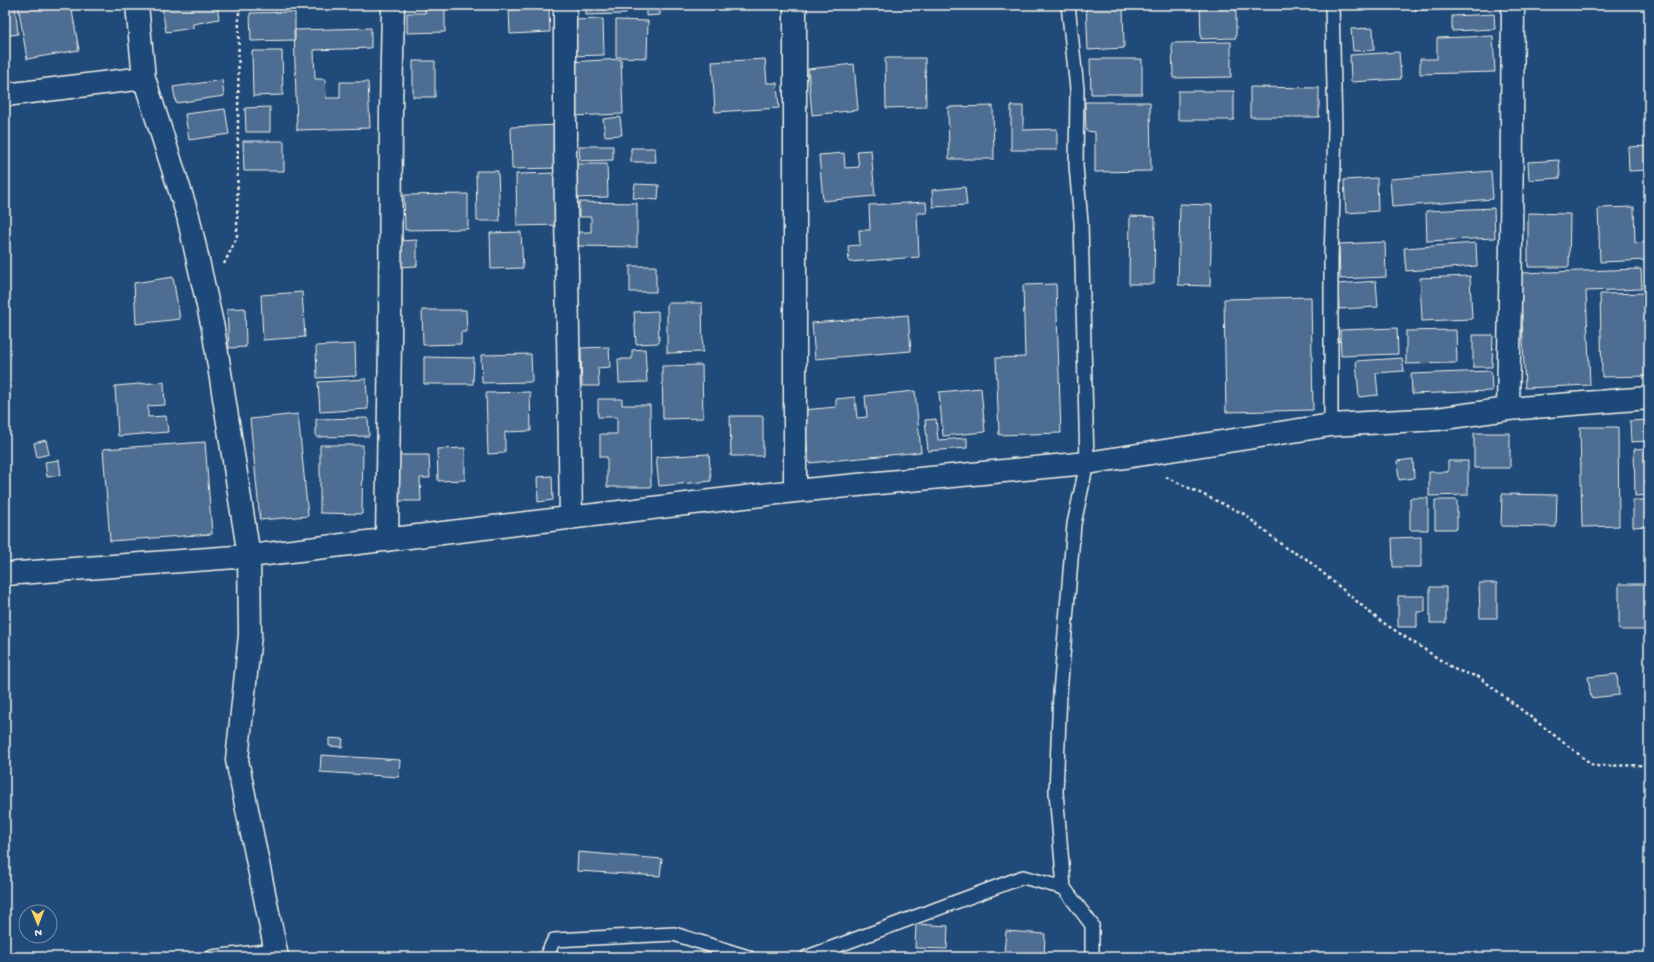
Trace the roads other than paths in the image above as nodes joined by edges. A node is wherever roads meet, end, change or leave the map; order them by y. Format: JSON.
{"nodes":[{"id":1,"x":137,"y":5,"type":"edge"},
{"id":2,"x":393,"y":5,"type":"edge"},
{"id":3,"x":565,"y":5,"type":"edge"},
{"id":4,"x":795,"y":5,"type":"edge"},
{"id":5,"x":1068,"y":5,"type":"edge"},
{"id":6,"x":1332,"y":5,"type":"edge"},
{"id":7,"x":1513,"y":5,"type":"edge"},
{"id":8,"x":144,"y":78,"type":"junction"},
{"id":9,"x":5,"y":95,"type":"edge"},
{"id":10,"x":1649,"y":398,"type":"edge"},
{"id":11,"x":1508,"y":409,"type":"junction"},
{"id":12,"x":1331,"y":425,"type":"junction"},
{"id":13,"x":1087,"y":462,"type":"junction"},
{"id":14,"x":795,"y":492,"type":"junction"},
{"id":15,"x":570,"y":518,"type":"junction"},
{"id":16,"x":387,"y":540,"type":"junction"},
{"id":17,"x":249,"y":556,"type":"junction"},
{"id":18,"x":5,"y":574,"type":"edge"},
{"id":19,"x":1064,"y":888,"type":"junction"},
{"id":20,"x":276,"y":953,"type":"edge"},
{"id":21,"x":212,"y":957,"type":"edge"},
{"id":22,"x":546,"y":957,"type":"edge"},
{"id":23,"x":748,"y":957,"type":"edge"},
{"id":24,"x":807,"y":957,"type":"edge"},
{"id":25,"x":1092,"y":957,"type":"edge"}],
"edges":[{"from":1,"to":8,"type":"street"},
{"from":2,"to":16,"type":"street"},
{"from":3,"to":15,"type":"street"},
{"from":4,"to":14,"type":"street"},
{"from":5,"to":13,"type":"lane"},
{"from":6,"to":12,"type":"lane"},
{"from":7,"to":11,"type":"street"},
{"from":8,"to":9,"type":"street"},
{"from":8,"to":17,"type":"street"},
{"from":10,"to":11,"type":"street"},
{"from":11,"to":12,"type":"street"},
{"from":12,"to":13,"type":"street"},
{"from":13,"to":14,"type":"street"},
{"from":13,"to":19,"type":"lane"},
{"from":14,"to":15,"type":"street"},
{"from":15,"to":16,"type":"street"},
{"from":16,"to":17,"type":"street"},
{"from":17,"to":18,"type":"street"},
{"from":17,"to":20,"type":"street"},
{"from":19,"to":24,"type":"lane"},
{"from":19,"to":25,"type":"lane"},
{"from":20,"to":21,"type":"lane"},
{"from":22,"to":23,"type":"lane"}]}
